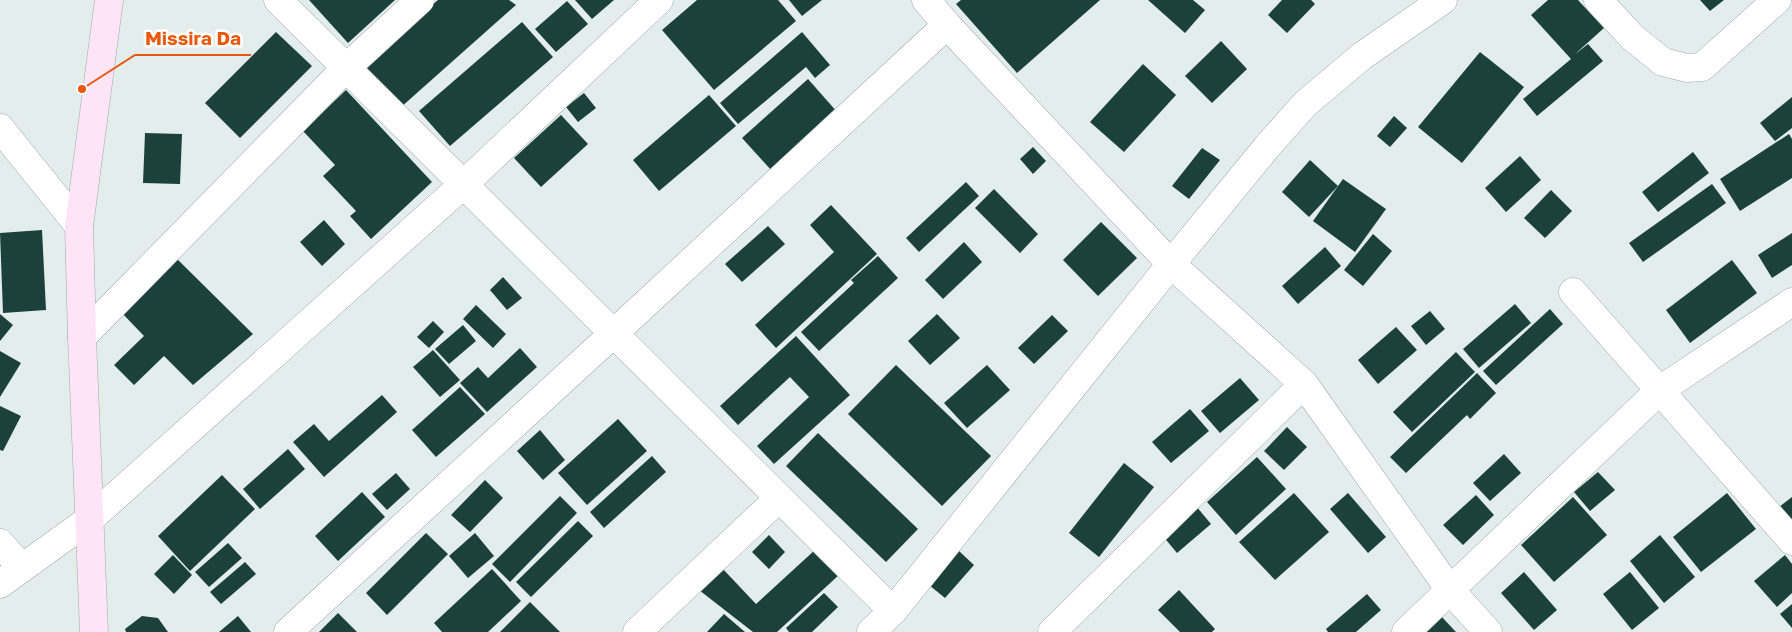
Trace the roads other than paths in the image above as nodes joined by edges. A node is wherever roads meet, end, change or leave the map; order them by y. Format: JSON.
{"nodes":[{"id":1,"x":109,"y":0,"type":"edge"},
{"id":2,"x":278,"y":0,"type":"edge"},
{"id":3,"x":420,"y":0,"type":"edge"},
{"id":4,"x":659,"y":0,"type":"edge"},
{"id":5,"x":926,"y":0,"type":"edge"},
{"id":6,"x":1443,"y":0,"type":"edge"},
{"id":7,"x":1598,"y":0,"type":"edge"},
{"id":8,"x":1776,"y":0,"type":"edge"},
{"id":9,"x":947,"y":25,"type":"junction"},
{"id":10,"x":346,"y":68,"type":"junction"},
{"id":11,"x":0,"y":128,"type":"edge"},
{"id":12,"x":464,"y":184,"type":"junction"},
{"id":13,"x":79,"y":226,"type":"junction"},
{"id":14,"x":1171,"y":264,"type":"junction"},
{"id":15,"x":1573,"y":292,"type":"dead end"},
{"id":16,"x":1792,"y":302,"type":"edge"},
{"id":17,"x":614,"y":333,"type":"junction"},
{"id":18,"x":82,"y":337,"type":"junction"},
{"id":19,"x":1304,"y":384,"type":"junction"},
{"id":20,"x":1660,"y":390,"type":"junction"},
{"id":21,"x":779,"y":498,"type":"junction"},
{"id":22,"x":90,"y":519,"type":"junction"},
{"id":23,"x":1792,"y":541,"type":"edge"},
{"id":24,"x":0,"y":543,"type":"edge"},
{"id":25,"x":22,"y":568,"type":"junction"},
{"id":26,"x":0,"y":584,"type":"edge"},
{"id":27,"x":1450,"y":590,"type":"junction"},
{"id":28,"x":893,"y":612,"type":"junction"},
{"id":29,"x":94,"y":632,"type":"edge"},
{"id":30,"x":288,"y":632,"type":"edge"},
{"id":31,"x":637,"y":632,"type":"edge"},
{"id":32,"x":871,"y":632,"type":"edge"},
{"id":33,"x":1052,"y":632,"type":"edge"},
{"id":34,"x":1406,"y":632,"type":"edge"},
{"id":35,"x":1488,"y":632,"type":"edge"}],
"edges":[{"from":1,"to":13,"type":"street"},
{"from":2,"to":10,"type":"street"},
{"from":3,"to":10,"type":"street"},
{"from":4,"to":12,"type":"street"},
{"from":5,"to":9,"type":"street"},
{"from":6,"to":14,"type":"street"},
{"from":7,"to":8,"type":"street"},
{"from":9,"to":14,"type":"street"},
{"from":9,"to":17,"type":"street"},
{"from":10,"to":12,"type":"street"},
{"from":10,"to":18,"type":"street"},
{"from":11,"to":13,"type":"street"},
{"from":12,"to":17,"type":"street"},
{"from":12,"to":22,"type":"street"},
{"from":13,"to":18,"type":"street"},
{"from":14,"to":19,"type":"street"},
{"from":14,"to":28,"type":"street"},
{"from":15,"to":20,"type":"street"},
{"from":16,"to":20,"type":"street"},
{"from":17,"to":21,"type":"street"},
{"from":17,"to":30,"type":"street"},
{"from":18,"to":22,"type":"street"},
{"from":19,"to":27,"type":"street"},
{"from":19,"to":33,"type":"street"},
{"from":20,"to":23,"type":"street"},
{"from":20,"to":27,"type":"street"},
{"from":21,"to":28,"type":"street"},
{"from":21,"to":31,"type":"street"},
{"from":22,"to":25,"type":"street"},
{"from":22,"to":29,"type":"street"},
{"from":24,"to":25,"type":"street"},
{"from":25,"to":26,"type":"street"},
{"from":27,"to":34,"type":"street"},
{"from":27,"to":35,"type":"street"},
{"from":28,"to":32,"type":"street"}]}
